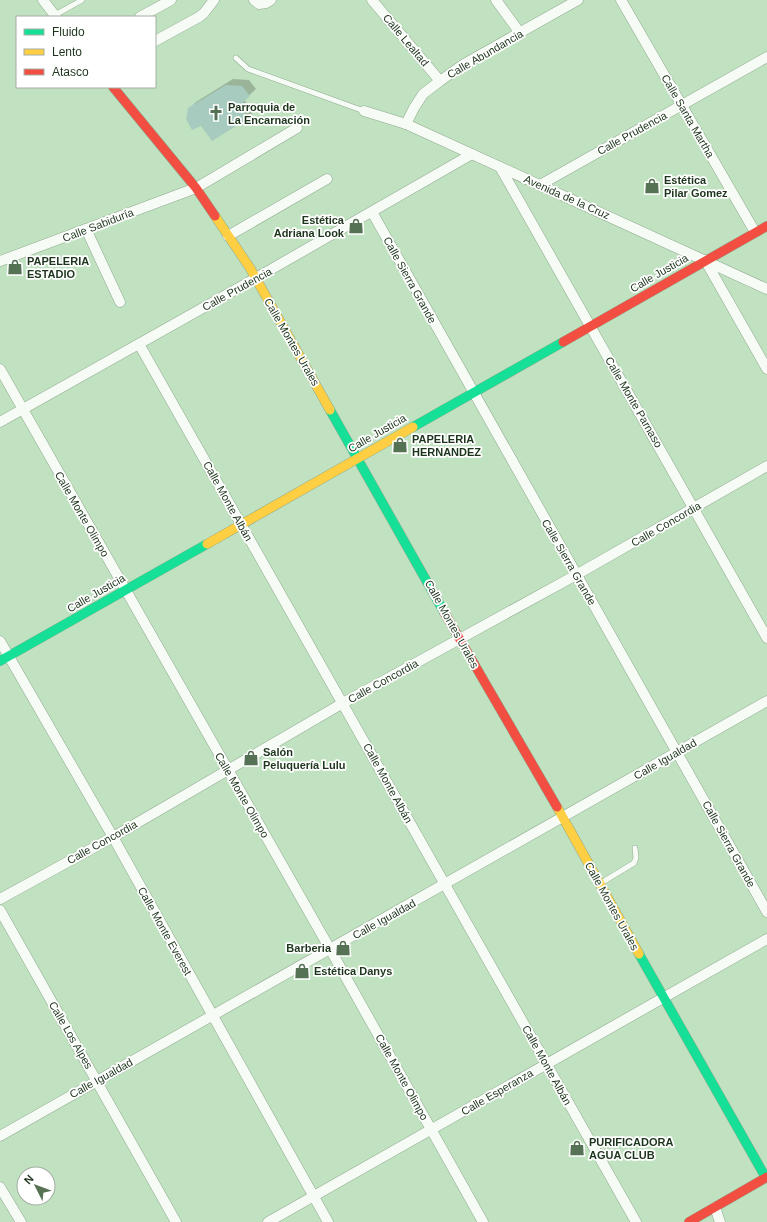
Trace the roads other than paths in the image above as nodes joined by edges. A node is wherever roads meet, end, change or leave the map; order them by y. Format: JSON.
{"nodes":[{"id":1,"x":42,"y":0,"type":"edge"},
{"id":2,"x":82,"y":0,"type":"edge"},
{"id":3,"x":171,"y":0,"type":"edge"},
{"id":4,"x":214,"y":0,"type":"edge"},
{"id":5,"x":254,"y":0,"type":"edge"},
{"id":6,"x":372,"y":0,"type":"edge"},
{"id":7,"x":496,"y":0,"type":"edge"},
{"id":8,"x":578,"y":0,"type":"edge"},
{"id":9,"x":621,"y":0,"type":"edge"},
{"id":10,"x":270,"y":1,"type":"edge"},
{"id":11,"x":55,"y":16,"type":"edge"},
{"id":12,"x":142,"y":16,"type":"edge"},
{"id":13,"x":520,"y":33,"type":"junction"},
{"id":14,"x":156,"y":40,"type":"edge"},
{"id":15,"x":236,"y":58,"type":"dead end"},
{"id":16,"x":767,"y":58,"type":"edge"},
{"id":17,"x":440,"y":81,"type":"junction"},
{"id":18,"x":114,"y":88,"type":"edge"},
{"id":19,"x":682,"y":105,"type":"junction"},
{"id":20,"x":364,"y":111,"type":"joint"},
{"id":21,"x":406,"y":124,"type":"junction"},
{"id":22,"x":296,"y":128,"type":"dead end"},
{"id":23,"x":472,"y":154,"type":"junction"},
{"id":24,"x":500,"y":167,"type":"junction"},
{"id":25,"x":327,"y":179,"type":"dead end"},
{"id":26,"x":540,"y":185,"type":"junction"},
{"id":27,"x":196,"y":188,"type":"junction"},
{"id":28,"x":372,"y":212,"type":"junction"},
{"id":29,"x":767,"y":226,"type":"edge"},
{"id":30,"x":86,"y":229,"type":"junction"},
{"id":31,"x":756,"y":232,"type":"junction"},
{"id":32,"x":228,"y":236,"type":"junction"},
{"id":33,"x":705,"y":260,"type":"junction"},
{"id":34,"x":0,"y":261,"type":"edge"},
{"id":35,"x":256,"y":278,"type":"junction"},
{"id":36,"x":767,"y":289,"type":"edge"},
{"id":37,"x":120,"y":302,"type":"dead end"},
{"id":38,"x":590,"y":326,"type":"junction"},
{"id":39,"x":139,"y":344,"type":"junction"},
{"id":40,"x":0,"y":369,"type":"edge"},
{"id":41,"x":767,"y":369,"type":"edge"},
{"id":42,"x":473,"y":392,"type":"junction"},
{"id":43,"x":22,"y":409,"type":"junction"},
{"id":44,"x":0,"y":422,"type":"edge"},
{"id":45,"x":358,"y":458,"type":"junction"},
{"id":46,"x":767,"y":466,"type":"edge"},
{"id":47,"x":694,"y":508,"type":"junction"},
{"id":48,"x":241,"y":524,"type":"junction"},
{"id":49,"x":576,"y":575,"type":"junction"},
{"id":50,"x":125,"y":590,"type":"junction"},
{"id":51,"x":459,"y":638,"type":"junction"},
{"id":52,"x":767,"y":638,"type":"edge"},
{"id":53,"x":0,"y":641,"type":"edge"},
{"id":54,"x":4,"y":659,"type":"edge"},
{"id":55,"x":767,"y":701,"type":"edge"},
{"id":56,"x":343,"y":703,"type":"junction"},
{"id":57,"x":678,"y":752,"type":"junction"},
{"id":58,"x":228,"y":770,"type":"junction"},
{"id":59,"x":561,"y":818,"type":"junction"},
{"id":60,"x":112,"y":836,"type":"junction"},
{"id":61,"x":635,"y":848,"type":"dead end"},
{"id":62,"x":600,"y":883,"type":"junction"},
{"id":63,"x":445,"y":884,"type":"junction"},
{"id":64,"x":0,"y":899,"type":"edge"},
{"id":65,"x":0,"y":910,"type":"edge"},
{"id":66,"x":767,"y":912,"type":"edge"},
{"id":67,"x":767,"y":939,"type":"edge"},
{"id":68,"x":330,"y":949,"type":"junction"},
{"id":69,"x":663,"y":998,"type":"junction"},
{"id":70,"x":213,"y":1016,"type":"junction"},
{"id":71,"x":547,"y":1064,"type":"junction"},
{"id":72,"x":97,"y":1080,"type":"junction"},
{"id":73,"x":431,"y":1130,"type":"junction"},
{"id":74,"x":0,"y":1136,"type":"edge"},
{"id":75,"x":766,"y":1178,"type":"edge"},
{"id":76,"x":0,"y":1187,"type":"edge"},
{"id":77,"x":313,"y":1197,"type":"junction"},
{"id":78,"x":714,"y":1207,"type":"junction"},
{"id":79,"x":21,"y":1222,"type":"edge"},
{"id":80,"x":176,"y":1222,"type":"edge"},
{"id":81,"x":268,"y":1222,"type":"edge"},
{"id":82,"x":328,"y":1222,"type":"edge"},
{"id":83,"x":483,"y":1222,"type":"edge"},
{"id":84,"x":636,"y":1222,"type":"edge"},
{"id":85,"x":688,"y":1222,"type":"edge"},
{"id":86,"x":720,"y":1222,"type":"edge"}],
"edges":[{"from":1,"to":11,"type":"street"},
{"from":2,"to":11,"type":"lane"},
{"from":3,"to":12,"type":"street"},
{"from":4,"to":14,"type":"street"},
{"from":5,"to":10,"type":"street"},
{"from":6,"to":17,"type":"street","name":"Calle Lealtad"},
{"from":7,"to":13,"type":"street"},
{"from":8,"to":13,"type":"street","name":"Calle Abundancia"},
{"from":9,"to":19,"type":"street","name":"Calle Santa Martha"},
{"from":13,"to":17,"type":"street","name":"Calle Abundancia"},
{"from":15,"to":20,"type":"lane"},
{"from":16,"to":19,"type":"street","name":"Calle Prudencia"},
{"from":17,"to":21,"type":"street","name":"Calle Abundancia"},
{"from":18,"to":27,"type":"street","name":"Calle Montes Urales"},
{"from":19,"to":26,"type":"street","name":"Calle Prudencia"},
{"from":19,"to":31,"type":"street","name":"Calle Santa Martha"},
{"from":20,"to":21,"type":"street","name":"Avenida de la Cruz"},
{"from":21,"to":23,"type":"street","name":"Avenida de la Cruz"},
{"from":22,"to":27,"type":"street","name":"Calle Sabiduría"},
{"from":23,"to":24,"type":"street","name":"Avenida de la Cruz"},
{"from":23,"to":28,"type":"street","name":"Calle Prudencia"},
{"from":24,"to":26,"type":"street","name":"Avenida de la Cruz"},
{"from":24,"to":38,"type":"street","name":"Calle Monte Parnaso"},
{"from":25,"to":32,"type":"street"},
{"from":26,"to":33,"type":"street","name":"Avenida de la Cruz"},
{"from":27,"to":30,"type":"street","name":"Calle Sabiduría"},
{"from":27,"to":32,"type":"street","name":"Calle Montes Urales"},
{"from":28,"to":35,"type":"street","name":"Calle Prudencia"},
{"from":28,"to":42,"type":"street","name":"Calle Sierra Grande"},
{"from":29,"to":31,"type":"street","name":"Calle Justicia"},
{"from":30,"to":34,"type":"street","name":"Calle Sabiduría"},
{"from":30,"to":37,"type":"street"},
{"from":31,"to":33,"type":"street","name":"Calle Justicia"},
{"from":32,"to":35,"type":"street","name":"Calle Montes Urales"},
{"from":33,"to":36,"type":"street","name":"Avenida de la Cruz"},
{"from":33,"to":38,"type":"street","name":"Calle Justicia"},
{"from":33,"to":41,"type":"street"},
{"from":35,"to":39,"type":"street","name":"Calle Prudencia"},
{"from":35,"to":45,"type":"street","name":"Calle Montes Urales"},
{"from":38,"to":42,"type":"street","name":"Calle Justicia"},
{"from":38,"to":47,"type":"street","name":"Calle Monte Parnaso"},
{"from":39,"to":43,"type":"street","name":"Calle Prudencia"},
{"from":39,"to":48,"type":"street","name":"Calle Monte Albán"},
{"from":40,"to":43,"type":"street","name":"Calle Monte Olimpo"},
{"from":42,"to":45,"type":"street","name":"Calle Justicia"},
{"from":42,"to":49,"type":"street","name":"Calle Sierra Grande"},
{"from":43,"to":44,"type":"street","name":"Calle Prudencia"},
{"from":43,"to":50,"type":"street","name":"Calle Monte Olimpo"},
{"from":45,"to":48,"type":"street","name":"Calle Justicia"},
{"from":45,"to":51,"type":"street","name":"Calle Montes Urales"},
{"from":46,"to":47,"type":"street","name":"Calle Concordia"},
{"from":47,"to":49,"type":"street","name":"Calle Concordia"},
{"from":47,"to":52,"type":"street","name":"Calle Monte Parnaso"},
{"from":48,"to":50,"type":"street","name":"Calle Justicia"},
{"from":48,"to":56,"type":"street","name":"Calle Monte Albán"},
{"from":49,"to":51,"type":"street","name":"Calle Concordia"},
{"from":49,"to":57,"type":"street","name":"Calle Sierra Grande"},
{"from":50,"to":54,"type":"street","name":"Calle Justicia"},
{"from":50,"to":58,"type":"street","name":"Calle Monte Olimpo"},
{"from":51,"to":56,"type":"street","name":"Calle Concordia"},
{"from":51,"to":59,"type":"street","name":"Calle Montes Urales"},
{"from":53,"to":54,"type":"street","name":"Calle Monte Everest"},
{"from":54,"to":60,"type":"street","name":"Calle Monte Everest"},
{"from":55,"to":57,"type":"street","name":"Calle Igualdad"},
{"from":56,"to":58,"type":"street","name":"Calle Concordia"},
{"from":56,"to":63,"type":"street","name":"Calle Monte Albán"},
{"from":57,"to":59,"type":"street","name":"Calle Igualdad"},
{"from":57,"to":66,"type":"street","name":"Calle Sierra Grande"},
{"from":58,"to":60,"type":"street","name":"Calle Concordia"},
{"from":58,"to":68,"type":"street","name":"Calle Monte Olimpo"},
{"from":59,"to":62,"type":"street","name":"Calle Montes Urales"},
{"from":59,"to":63,"type":"street","name":"Calle Igualdad"},
{"from":60,"to":64,"type":"street","name":"Calle Concordia"},
{"from":60,"to":70,"type":"street","name":"Calle Monte Everest"},
{"from":61,"to":62,"type":"lane"},
{"from":62,"to":69,"type":"street","name":"Calle Montes Urales"},
{"from":63,"to":68,"type":"street","name":"Calle Igualdad"},
{"from":63,"to":71,"type":"street","name":"Calle Monte Albán"},
{"from":65,"to":72,"type":"street","name":"Calle Los Alpes"},
{"from":67,"to":69,"type":"street","name":"Calle Esperanza"},
{"from":68,"to":70,"type":"street","name":"Calle Igualdad"},
{"from":68,"to":73,"type":"street","name":"Calle Monte Olimpo"},
{"from":69,"to":71,"type":"street","name":"Calle Esperanza"},
{"from":69,"to":75,"type":"street","name":"Calle Montes Urales"},
{"from":70,"to":72,"type":"street","name":"Calle Igualdad"},
{"from":70,"to":77,"type":"street","name":"Calle Monte Everest"},
{"from":71,"to":73,"type":"street","name":"Calle Esperanza"},
{"from":71,"to":84,"type":"street","name":"Calle Monte Albán"},
{"from":72,"to":74,"type":"street","name":"Calle Igualdad"},
{"from":72,"to":80,"type":"street","name":"Calle Los Alpes"},
{"from":73,"to":77,"type":"street","name":"Calle Esperanza"},
{"from":73,"to":83,"type":"street","name":"Calle Monte Olimpo"},
{"from":75,"to":78,"type":"street"},
{"from":76,"to":79,"type":"street"},
{"from":77,"to":81,"type":"street","name":"Calle Esperanza"},
{"from":77,"to":82,"type":"street","name":"Calle Monte Everest"},
{"from":78,"to":85,"type":"street"},
{"from":78,"to":86,"type":"street"}]}
